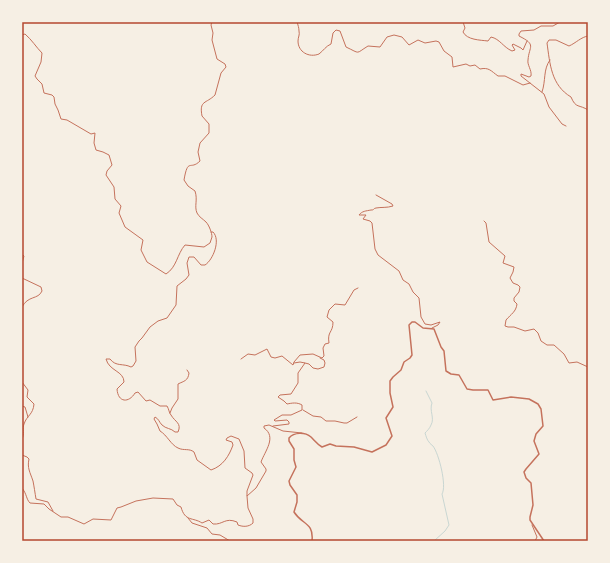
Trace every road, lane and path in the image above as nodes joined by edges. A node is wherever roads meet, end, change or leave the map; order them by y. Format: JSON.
{"nodes":[{"id":1,"x":212,"y":22,"type":"edge"},
{"id":2,"x":297,"y":22,"type":"edge"},
{"id":3,"x":463,"y":22,"type":"edge"},
{"id":4,"x":560,"y":22,"type":"edge"},
{"id":5,"x":22,"y":35,"type":"edge"},
{"id":6,"x":588,"y":36,"type":"edge"},
{"id":7,"x":527,"y":41,"type":"junction"},
{"id":8,"x":550,"y":60,"type":"junction"},
{"id":9,"x":530,"y":83,"type":"junction"},
{"id":10,"x":542,"y":92,"type":"junction"},
{"id":11,"x":588,"y":110,"type":"edge"},
{"id":12,"x":566,"y":126,"type":"dead end"},
{"id":13,"x":376,"y":195,"type":"dead end"},
{"id":14,"x":484,"y":221,"type":"dead end"},
{"id":15,"x":211,"y":232,"type":"junction"},
{"id":16,"x":22,"y":254,"type":"edge"},
{"id":17,"x":22,"y":263,"type":"edge"},
{"id":18,"x":588,"y":273,"type":"edge"},
{"id":19,"x":588,"y":276,"type":"edge"},
{"id":20,"x":22,"y":278,"type":"edge"},
{"id":21,"x":358,"y":288,"type":"dead end"},
{"id":22,"x":588,"y":291,"type":"edge"},
{"id":23,"x":22,"y":307,"type":"edge"},
{"id":24,"x":431,"y":328,"type":"junction"},
{"id":25,"x":241,"y":358,"type":"dead end"},
{"id":26,"x":320,"y":358,"type":"junction"},
{"id":27,"x":305,"y":362,"type":"junction"},
{"id":28,"x":294,"y":363,"type":"junction"},
{"id":29,"x":588,"y":367,"type":"edge"},
{"id":30,"x":187,"y":370,"type":"dead end"},
{"id":31,"x":22,"y":382,"type":"edge"},
{"id":32,"x":22,"y":406,"type":"edge"},
{"id":33,"x":302,"y":410,"type":"junction"},
{"id":34,"x":170,"y":414,"type":"junction"},
{"id":35,"x":28,"y":417,"type":"junction"},
{"id":36,"x":357,"y":417,"type":"dead end"},
{"id":37,"x":273,"y":426,"type":"junction"},
{"id":38,"x":305,"y":435,"type":"junction"},
{"id":39,"x":22,"y":439,"type":"edge"},
{"id":40,"x":22,"y":455,"type":"edge"},
{"id":41,"x":22,"y":488,"type":"edge"},
{"id":42,"x":247,"y":496,"type":"junction"},
{"id":43,"x":53,"y":511,"type":"junction"},
{"id":44,"x":187,"y":517,"type":"junction"},
{"id":45,"x":532,"y":525,"type":"junction"},
{"id":46,"x":230,"y":541,"type":"edge"},
{"id":47,"x":312,"y":541,"type":"edge"},
{"id":48,"x":535,"y":541,"type":"edge"},
{"id":49,"x":544,"y":541,"type":"edge"}],
"edges":[{"from":1,"to":15,"type":"street"},
{"from":2,"to":9,"type":"street"},
{"from":3,"to":7,"type":"street"},
{"from":4,"to":7,"type":"street"},
{"from":5,"to":15,"type":"street"},
{"from":6,"to":8,"type":"street"},
{"from":7,"to":9,"type":"street"},
{"from":8,"to":10,"type":"street"},
{"from":8,"to":11,"type":"street"},
{"from":9,"to":10,"type":"street"},
{"from":10,"to":12,"type":"street"},
{"from":13,"to":24,"type":"street"},
{"from":14,"to":29,"type":"street"},
{"from":15,"to":34,"type":"street"},
{"from":16,"to":17,"type":"street"},
{"from":18,"to":19,"type":"street"},
{"from":19,"to":22,"type":"street"},
{"from":20,"to":23,"type":"street"},
{"from":21,"to":26,"type":"street"},
{"from":24,"to":38,"type":"street"},
{"from":24,"to":45,"type":"street"},
{"from":25,"to":28,"type":"street"},
{"from":26,"to":27,"type":"street"},
{"from":26,"to":28,"type":"street"},
{"from":27,"to":28,"type":"street"},
{"from":27,"to":33,"type":"street"},
{"from":30,"to":34,"type":"street"},
{"from":31,"to":35,"type":"street"},
{"from":32,"to":35,"type":"street"},
{"from":33,"to":36,"type":"street"},
{"from":33,"to":37,"type":"street"},
{"from":34,"to":42,"type":"street"},
{"from":35,"to":39,"type":"street"},
{"from":37,"to":38,"type":"street"},
{"from":37,"to":42,"type":"street"},
{"from":38,"to":47,"type":"street"},
{"from":40,"to":43,"type":"street"},
{"from":41,"to":43,"type":"street"},
{"from":42,"to":44,"type":"street"},
{"from":43,"to":44,"type":"street"},
{"from":44,"to":46,"type":"street"},
{"from":45,"to":48,"type":"street"},
{"from":45,"to":49,"type":"street"}]}
